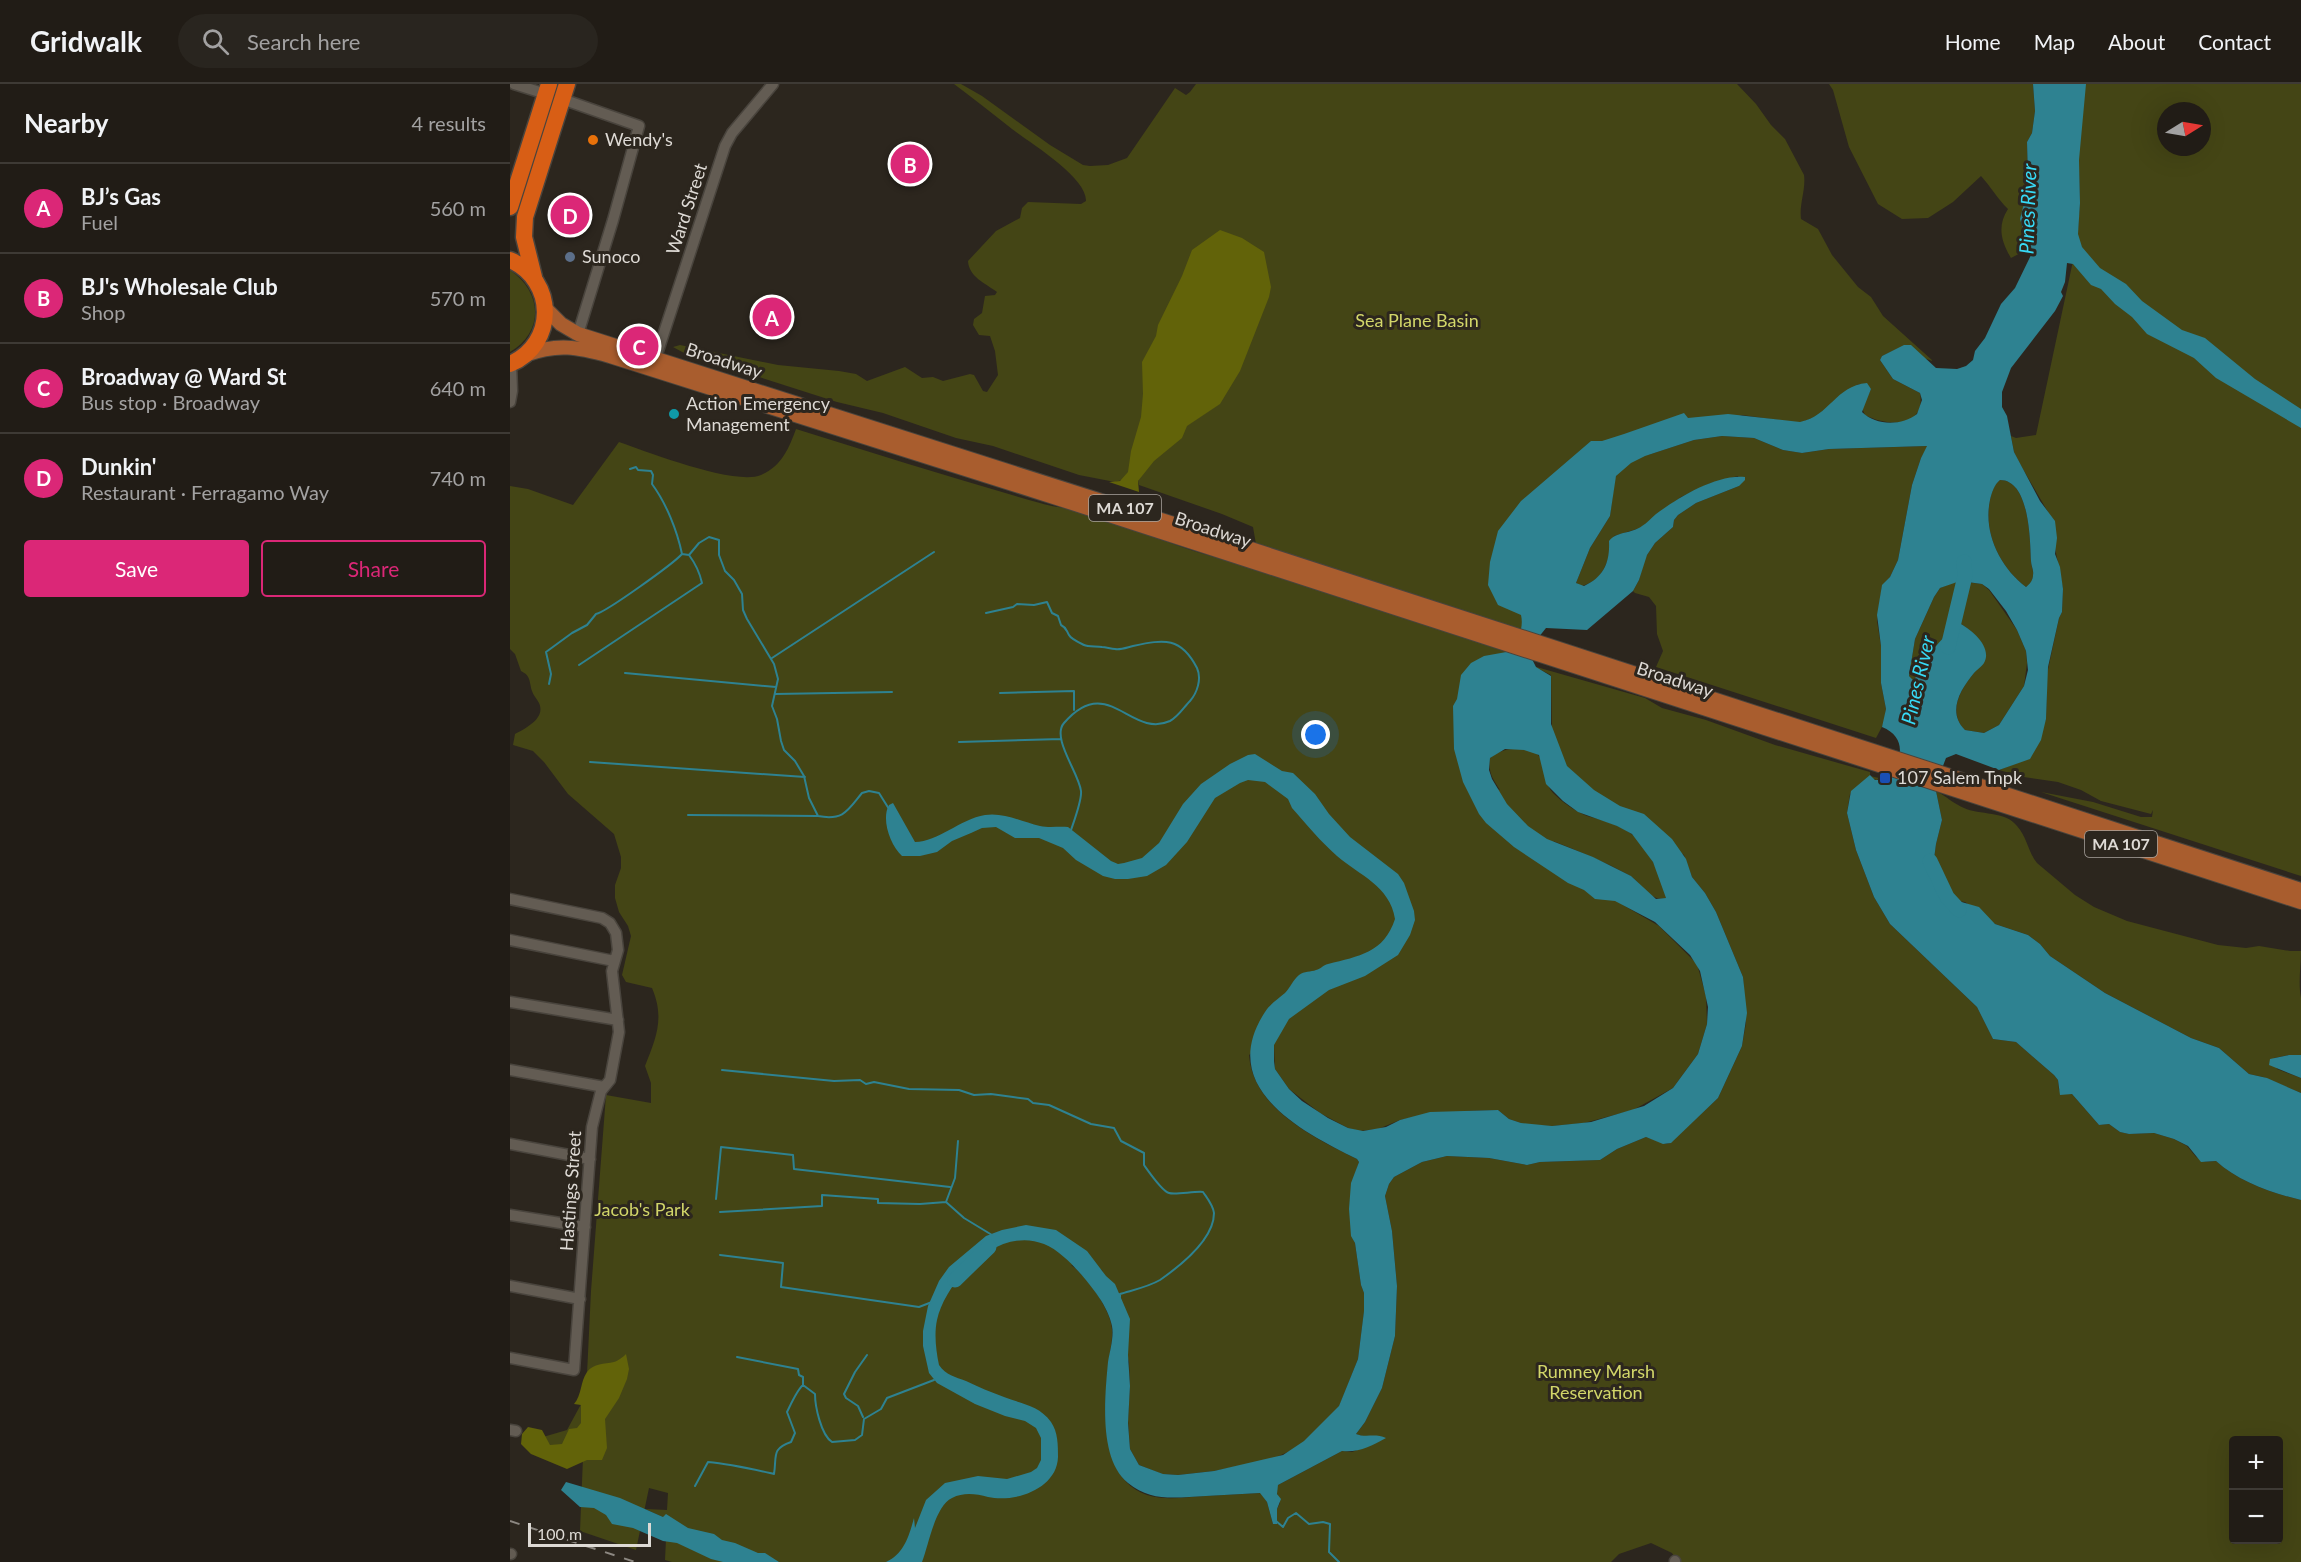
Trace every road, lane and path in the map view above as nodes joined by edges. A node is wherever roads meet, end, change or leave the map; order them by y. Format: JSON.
{"nodes":[{"id":1,"x":514,"y":84,"type":"edge"},
{"id":2,"x":772,"y":84,"type":"edge"},
{"id":3,"x":556,"y":90,"type":"edge"},
{"id":4,"x":510,"y":207,"type":"edge"},
{"id":5,"x":510,"y":260,"type":"edge"},
{"id":6,"x":534,"y":277,"type":"junction"},
{"id":7,"x":546,"y":309,"type":"junction"},
{"id":8,"x":578,"y":333,"type":"junction"},
{"id":9,"x":656,"y":357,"type":"junction"},
{"id":10,"x":515,"y":361,"type":"edge"},
{"id":11,"x":510,"y":402,"type":"edge"},
{"id":12,"x":1513,"y":639,"type":"junction"},
{"id":13,"x":1943,"y":779,"type":"junction"},
{"id":14,"x":2301,"y":890,"type":"edge"},
{"id":15,"x":510,"y":899,"type":"edge"},
{"id":16,"x":2301,"y":902,"type":"edge"},
{"id":17,"x":510,"y":940,"type":"edge"},
{"id":18,"x":614,"y":961,"type":"junction"},
{"id":19,"x":510,"y":1002,"type":"edge"},
{"id":20,"x":618,"y":1020,"type":"junction"},
{"id":21,"x":510,"y":1070,"type":"edge"},
{"id":22,"x":604,"y":1087,"type":"junction"},
{"id":23,"x":510,"y":1144,"type":"edge"},
{"id":24,"x":590,"y":1159,"type":"junction"},
{"id":25,"x":510,"y":1215,"type":"edge"},
{"id":26,"x":585,"y":1227,"type":"junction"},
{"id":27,"x":510,"y":1287,"type":"edge"},
{"id":28,"x":580,"y":1299,"type":"junction"},
{"id":29,"x":510,"y":1358,"type":"edge"}],
"edges":[{"from":1,"to":3,"type":"street"},
{"from":2,"to":9,"type":"street","name":"Ward Street"},
{"from":3,"to":4,"type":"highway"},
{"from":3,"to":6,"type":"highway"},
{"from":3,"to":8,"type":"street"},
{"from":5,"to":6,"type":"highway"},
{"from":6,"to":7,"type":"highway"},
{"from":7,"to":8,"type":"main road","name":"Broadway","number":"MA 107"},
{"from":7,"to":10,"type":"highway"},
{"from":8,"to":9,"type":"main road","name":"Broadway","number":"MA 107"},
{"from":9,"to":12,"type":"main road","name":"Broadway","number":"MA 107"},
{"from":10,"to":11,"type":"street"},
{"from":10,"to":12,"type":"main road","name":"Broadway","number":"MA 107"},
{"from":12,"to":13,"type":"main road","name":"Broadway","number":"MA 107"},
{"from":13,"to":14,"type":"main road","number":"MA 107"},
{"from":13,"to":16,"type":"main road","number":"MA 107"},
{"from":15,"to":18,"type":"street","name":"Hastings Street"},
{"from":17,"to":18,"type":"street"},
{"from":18,"to":20,"type":"street","name":"Hastings Street"},
{"from":19,"to":20,"type":"street"},
{"from":20,"to":22,"type":"street","name":"Hastings Street"},
{"from":21,"to":22,"type":"street"},
{"from":22,"to":24,"type":"street","name":"Hastings Street"},
{"from":23,"to":24,"type":"street"},
{"from":24,"to":26,"type":"street","name":"Hastings Street"},
{"from":25,"to":26,"type":"street"},
{"from":26,"to":28,"type":"street","name":"Hastings Street"},
{"from":27,"to":28,"type":"street"},
{"from":28,"to":29,"type":"street","name":"Hastings Street"}]}
